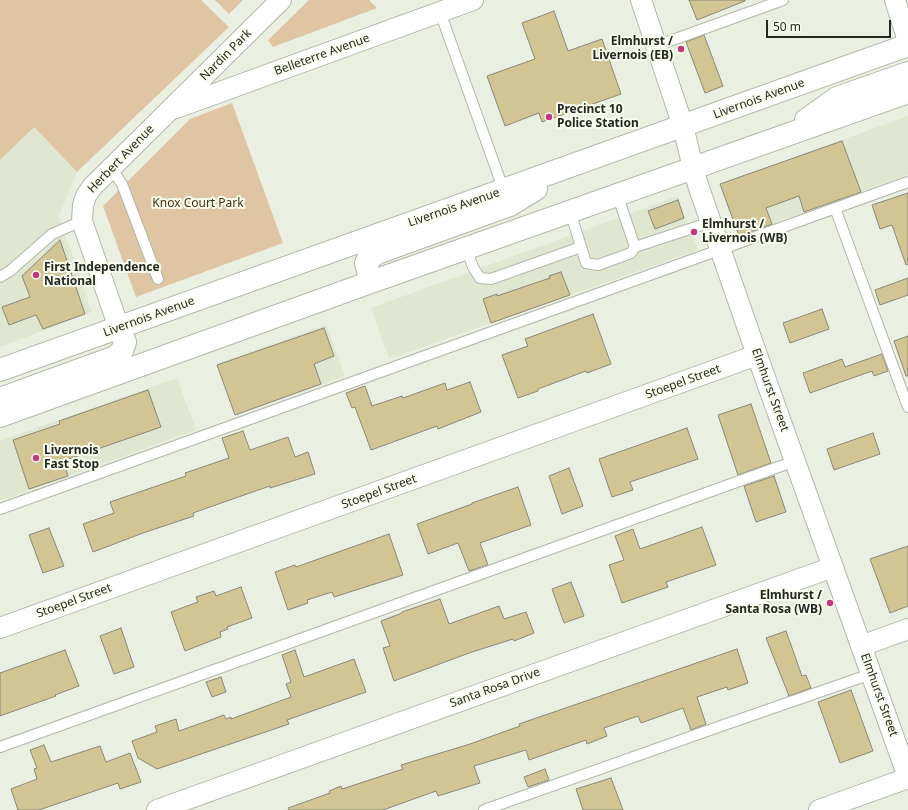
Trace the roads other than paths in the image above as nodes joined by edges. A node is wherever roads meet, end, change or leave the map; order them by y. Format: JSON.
{"nodes":[{"id":1,"x":281,"y":0,"type":"edge"},
{"id":2,"x":473,"y":0,"type":"edge"},
{"id":3,"x":641,"y":0,"type":"edge"},
{"id":4,"x":783,"y":0,"type":"edge"},
{"id":5,"x":895,"y":0,"type":"edge"},
{"id":6,"x":764,"y":3,"type":"edge"},
{"id":7,"x":440,"y":12,"type":"junction"},
{"id":8,"x":908,"y":41,"type":"edge"},
{"id":9,"x":908,"y":45,"type":"edge"},
{"id":10,"x":656,"y":46,"type":"junction"},
{"id":11,"x":908,"y":73,"type":"edge"},
{"id":12,"x":908,"y":92,"type":"edge"},
{"id":13,"x":170,"y":110,"type":"junction"},
{"id":14,"x":683,"y":126,"type":"junction"},
{"id":15,"x":783,"y":136,"type":"junction"},
{"id":16,"x":111,"y":168,"type":"junction"},
{"id":17,"x":693,"y":168,"type":"junction"},
{"id":18,"x":908,"y":182,"type":"edge"},
{"id":19,"x":617,"y":194,"type":"junction"},
{"id":20,"x":507,"y":197,"type":"junction"},
{"id":21,"x":835,"y":208,"type":"junction"},
{"id":22,"x":570,"y":211,"type":"junction"},
{"id":23,"x":82,"y":221,"type":"junction"},
{"id":24,"x":711,"y":222,"type":"junction"},
{"id":25,"x":581,"y":247,"type":"junction"},
{"id":26,"x":636,"y":247,"type":"junction"},
{"id":27,"x":466,"y":248,"type":"junction"},
{"id":28,"x":721,"y":249,"type":"junction"},
{"id":29,"x":0,"y":277,"type":"edge"},
{"id":30,"x":158,"y":278,"type":"dead end"},
{"id":31,"x":371,"y":282,"type":"junction"},
{"id":32,"x":119,"y":328,"type":"junction"},
{"id":33,"x":757,"y":355,"type":"junction"},
{"id":34,"x":0,"y":370,"type":"edge"},
{"id":35,"x":0,"y":399,"type":"edge"},
{"id":36,"x":908,"y":407,"type":"edge"},
{"id":37,"x":0,"y":416,"type":"edge"},
{"id":38,"x":795,"y":461,"type":"junction"},
{"id":39,"x":0,"y":509,"type":"edge"},
{"id":40,"x":833,"y":566,"type":"junction"},
{"id":41,"x":0,"y":628,"type":"edge"},
{"id":42,"x":908,"y":629,"type":"edge"},
{"id":43,"x":861,"y":646,"type":"junction"},
{"id":44,"x":871,"y":674,"type":"junction"},
{"id":45,"x":0,"y":747,"type":"edge"},
{"id":46,"x":908,"y":778,"type":"edge"},
{"id":47,"x":157,"y":810,"type":"edge"},
{"id":48,"x":484,"y":810,"type":"edge"},
{"id":49,"x":819,"y":810,"type":"edge"}],
"edges":[{"from":1,"to":13,"type":"street","name":"Nardin Park"},
{"from":2,"to":7,"type":"street","name":"Belleterre Avenue"},
{"from":3,"to":10,"type":"street","name":"Elmhurst Street"},
{"from":4,"to":6,"type":"lane"},
{"from":5,"to":8,"type":"street"},
{"from":6,"to":10,"type":"lane"},
{"from":7,"to":13,"type":"street","name":"Belleterre Avenue"},
{"from":7,"to":20,"type":"lane"},
{"from":9,"to":14,"type":"main road","name":"Livernois Avenue"},
{"from":10,"to":14,"type":"street","name":"Elmhurst Street"},
{"from":11,"to":15,"type":"main road"},
{"from":12,"to":15,"type":"main road"},
{"from":13,"to":16,"type":"street","name":"Herbert Avenue"},
{"from":14,"to":17,"type":"street","name":"Elmhurst Street"},
{"from":14,"to":20,"type":"main road","name":"Livernois Avenue"},
{"from":15,"to":17,"type":"main road"},
{"from":16,"to":23,"type":"street","name":"Herbert Avenue"},
{"from":16,"to":30,"type":"lane"},
{"from":17,"to":19,"type":"main road"},
{"from":17,"to":24,"type":"street","name":"Elmhurst Street"},
{"from":18,"to":21,"type":"lane"},
{"from":19,"to":22,"type":"main road"},
{"from":19,"to":26,"type":"lane"},
{"from":20,"to":31,"type":"main road"},
{"from":20,"to":32,"type":"main road","name":"Livernois Avenue"},
{"from":21,"to":28,"type":"lane"},
{"from":21,"to":36,"type":"lane"},
{"from":22,"to":25,"type":"lane"},
{"from":22,"to":27,"type":"main road"},
{"from":23,"to":29,"type":"lane"},
{"from":23,"to":32,"type":"street","name":"Herbert Avenue"},
{"from":24,"to":26,"type":"lane"},
{"from":24,"to":28,"type":"street","name":"Elmhurst Street"},
{"from":25,"to":26,"type":"lane"},
{"from":25,"to":27,"type":"lane"},
{"from":27,"to":31,"type":"main road"},
{"from":28,"to":33,"type":"street","name":"Elmhurst Street"},
{"from":28,"to":39,"type":"lane"},
{"from":31,"to":37,"type":"main road"},
{"from":32,"to":34,"type":"main road","name":"Livernois Avenue"},
{"from":32,"to":35,"type":"main road"},
{"from":33,"to":38,"type":"street","name":"Elmhurst Street"},
{"from":33,"to":41,"type":"street","name":"Stoepel Street"},
{"from":38,"to":40,"type":"street","name":"Elmhurst Street"},
{"from":38,"to":45,"type":"lane"},
{"from":40,"to":43,"type":"street","name":"Elmhurst Street"},
{"from":40,"to":47,"type":"street","name":"Santa Rosa Drive"},
{"from":42,"to":43,"type":"street"},
{"from":43,"to":44,"type":"street","name":"Elmhurst Street"},
{"from":44,"to":46,"type":"street","name":"Elmhurst Street"},
{"from":44,"to":48,"type":"lane"},
{"from":46,"to":49,"type":"street"}]}
